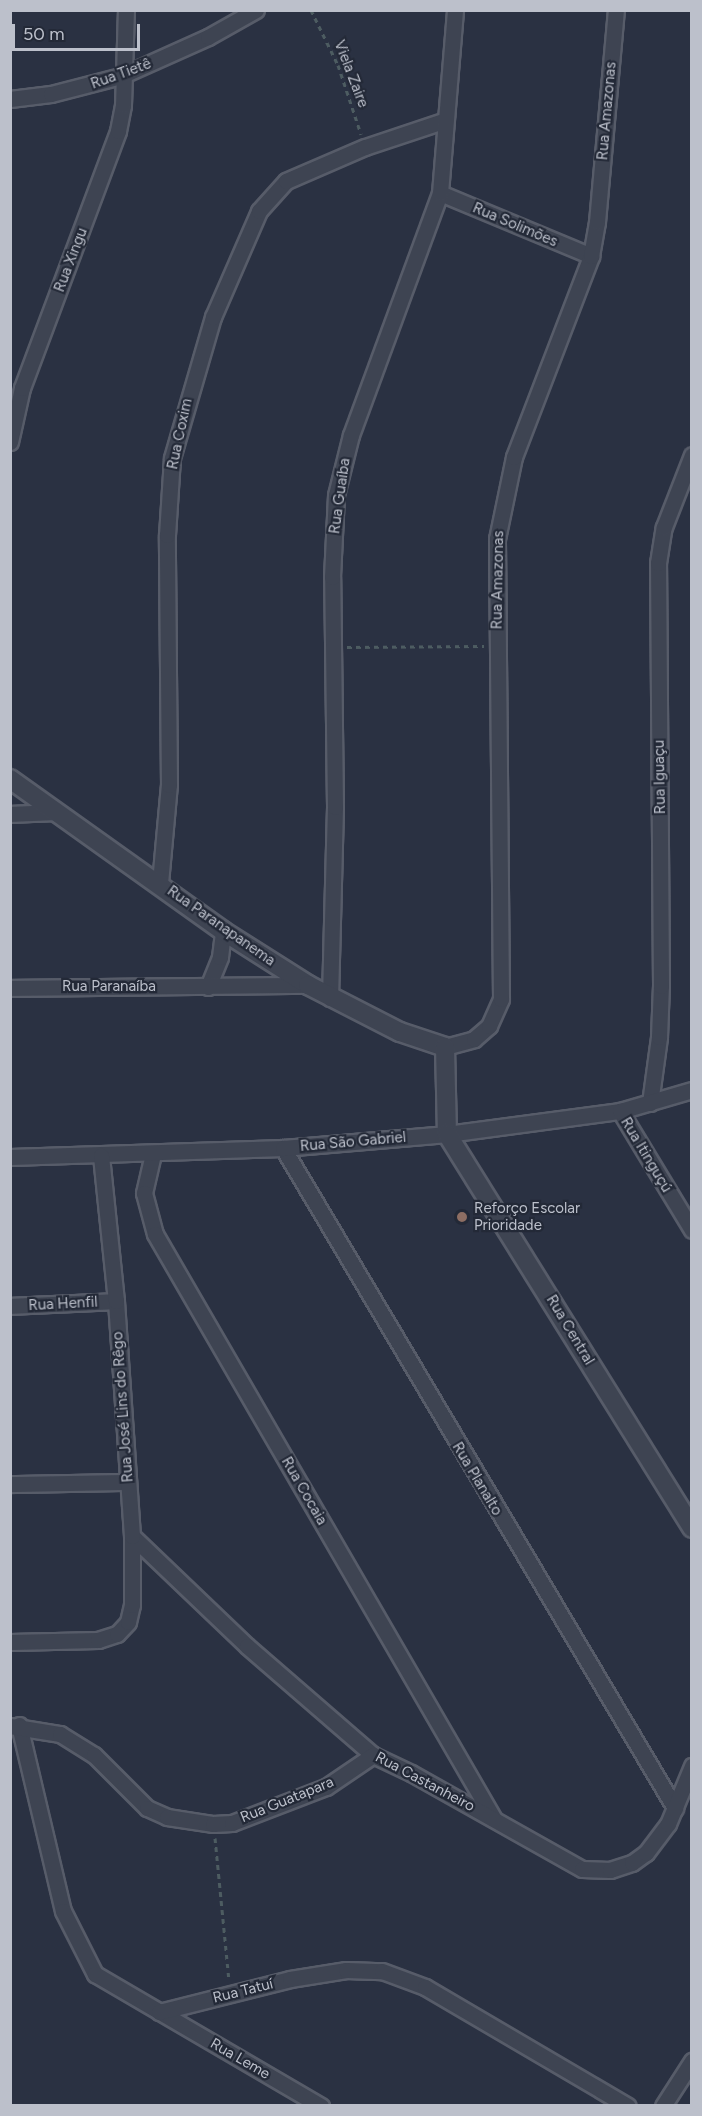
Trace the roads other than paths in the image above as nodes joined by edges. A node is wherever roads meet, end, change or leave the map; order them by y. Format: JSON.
{"nodes":[{"id":1,"x":126,"y":10,"type":"edge"},
{"id":2,"x":256,"y":10,"type":"edge"},
{"id":3,"x":455,"y":10,"type":"edge"},
{"id":4,"x":616,"y":10,"type":"edge"},
{"id":5,"x":121,"y":76,"type":"junction"},
{"id":6,"x":10,"y":99,"type":"edge"},
{"id":7,"x":446,"y":120,"type":"junction"},
{"id":8,"x":440,"y":193,"type":"junction"},
{"id":9,"x":591,"y":256,"type":"junction"},
{"id":10,"x":10,"y":442,"type":"edge"},
{"id":11,"x":692,"y":455,"type":"edge"},
{"id":12,"x":10,"y":779,"type":"edge"},
{"id":13,"x":55,"y":812,"type":"junction"},
{"id":14,"x":10,"y":814,"type":"edge"},
{"id":15,"x":160,"y":883,"type":"junction"},
{"id":16,"x":223,"y":931,"type":"junction"},
{"id":17,"x":308,"y":985,"type":"junction"},
{"id":18,"x":208,"y":987,"type":"junction"},
{"id":19,"x":10,"y":988,"type":"edge"},
{"id":20,"x":330,"y":998,"type":"junction"},
{"id":21,"x":445,"y":1047,"type":"junction"},
{"id":22,"x":692,"y":1090,"type":"edge"},
{"id":23,"x":650,"y":1103,"type":"junction"},
{"id":24,"x":620,"y":1111,"type":"junction"},
{"id":25,"x":447,"y":1134,"type":"junction"},
{"id":26,"x":282,"y":1148,"type":"junction"},
{"id":27,"x":153,"y":1154,"type":"junction"},
{"id":28,"x":101,"y":1156,"type":"junction"},
{"id":29,"x":10,"y":1157,"type":"edge"},
{"id":30,"x":692,"y":1230,"type":"edge"},
{"id":31,"x":116,"y":1302,"type":"junction"},
{"id":32,"x":10,"y":1306,"type":"edge"},
{"id":33,"x":128,"y":1482,"type":"junction"},
{"id":34,"x":10,"y":1484,"type":"edge"},
{"id":35,"x":692,"y":1528,"type":"edge"},
{"id":36,"x":132,"y":1536,"type":"junction"},
{"id":37,"x":10,"y":1642,"type":"edge"},
{"id":38,"x":15,"y":1726,"type":"edge"},
{"id":39,"x":372,"y":1755,"type":"junction"},
{"id":40,"x":692,"y":1767,"type":"edge"},
{"id":41,"x":675,"y":1808,"type":"junction"},
{"id":42,"x":494,"y":1819,"type":"junction"},
{"id":43,"x":159,"y":2012,"type":"junction"},
{"id":44,"x":692,"y":2061,"type":"edge"},
{"id":45,"x":668,"y":2102,"type":"edge"},
{"id":46,"x":321,"y":2106,"type":"edge"},
{"id":47,"x":628,"y":2106,"type":"edge"}],
"edges":[{"from":1,"to":5,"type":"street","name":"Rua Xingu"},
{"from":2,"to":5,"type":"street","name":"Rua Tietê"},
{"from":3,"to":7,"type":"street","name":"Rua Guaíba"},
{"from":4,"to":9,"type":"street","name":"Rua Amazonas"},
{"from":5,"to":6,"type":"street","name":"Rua Tietê"},
{"from":5,"to":10,"type":"street","name":"Rua Xingu"},
{"from":7,"to":8,"type":"street","name":"Rua Guaíba"},
{"from":7,"to":15,"type":"street","name":"Rua Coxim"},
{"from":8,"to":9,"type":"street","name":"Rua Solimões"},
{"from":8,"to":20,"type":"street","name":"Rua Guaíba"},
{"from":9,"to":21,"type":"street","name":"Rua Amazonas"},
{"from":11,"to":23,"type":"street","name":"Rua Iguaçu"},
{"from":12,"to":13,"type":"street","name":"Rua Paranapanema"},
{"from":13,"to":14,"type":"street"},
{"from":13,"to":15,"type":"street","name":"Rua Paranapanema"},
{"from":15,"to":16,"type":"street","name":"Rua Paranapanema"},
{"from":16,"to":17,"type":"street","name":"Rua Paranapanema"},
{"from":16,"to":18,"type":"street"},
{"from":17,"to":18,"type":"street","name":"Rua Paranaíba"},
{"from":17,"to":20,"type":"street","name":"Rua Paranapanema"},
{"from":18,"to":19,"type":"street","name":"Rua Paranaíba"},
{"from":20,"to":21,"type":"street","name":"Rua Paranapanema"},
{"from":21,"to":25,"type":"street"},
{"from":22,"to":23,"type":"street","name":"Rua São Gabriel"},
{"from":23,"to":24,"type":"street","name":"Rua São Gabriel"},
{"from":24,"to":25,"type":"street","name":"Rua São Gabriel"},
{"from":24,"to":30,"type":"street","name":"Rua Itinguçú"},
{"from":25,"to":26,"type":"street","name":"Rua São Gabriel"},
{"from":25,"to":35,"type":"street","name":"Rua Central"},
{"from":26,"to":27,"type":"street","name":"Rua São Gabriel"},
{"from":26,"to":41,"type":"street","name":"Rua Planalto"},
{"from":27,"to":28,"type":"street","name":"Rua São Gabriel"},
{"from":27,"to":42,"type":"street","name":"Rua Cocaia"},
{"from":28,"to":29,"type":"street","name":"Rua São Gabriel"},
{"from":28,"to":31,"type":"street","name":"Rua José Lins do Rêgo"},
{"from":31,"to":32,"type":"street","name":"Rua Henfil"},
{"from":31,"to":33,"type":"street","name":"Rua José Lins do Rêgo"},
{"from":33,"to":34,"type":"street"},
{"from":33,"to":36,"type":"street","name":"Rua José Lins do Rêgo"},
{"from":36,"to":37,"type":"street","name":"Rua José Lins do Rêgo"},
{"from":36,"to":39,"type":"street","name":"Rua Castanheiro"},
{"from":38,"to":39,"type":"street","name":"Rua Guatapara"},
{"from":38,"to":43,"type":"street"},
{"from":39,"to":42,"type":"street","name":"Rua Castanheiro"},
{"from":40,"to":41,"type":"street","name":"Rua Castanheiro"},
{"from":41,"to":42,"type":"street","name":"Rua Castanheiro"},
{"from":43,"to":46,"type":"street","name":"Rua Leme"},
{"from":43,"to":47,"type":"street","name":"Rua Tatuí"},
{"from":44,"to":45,"type":"street"}]}
